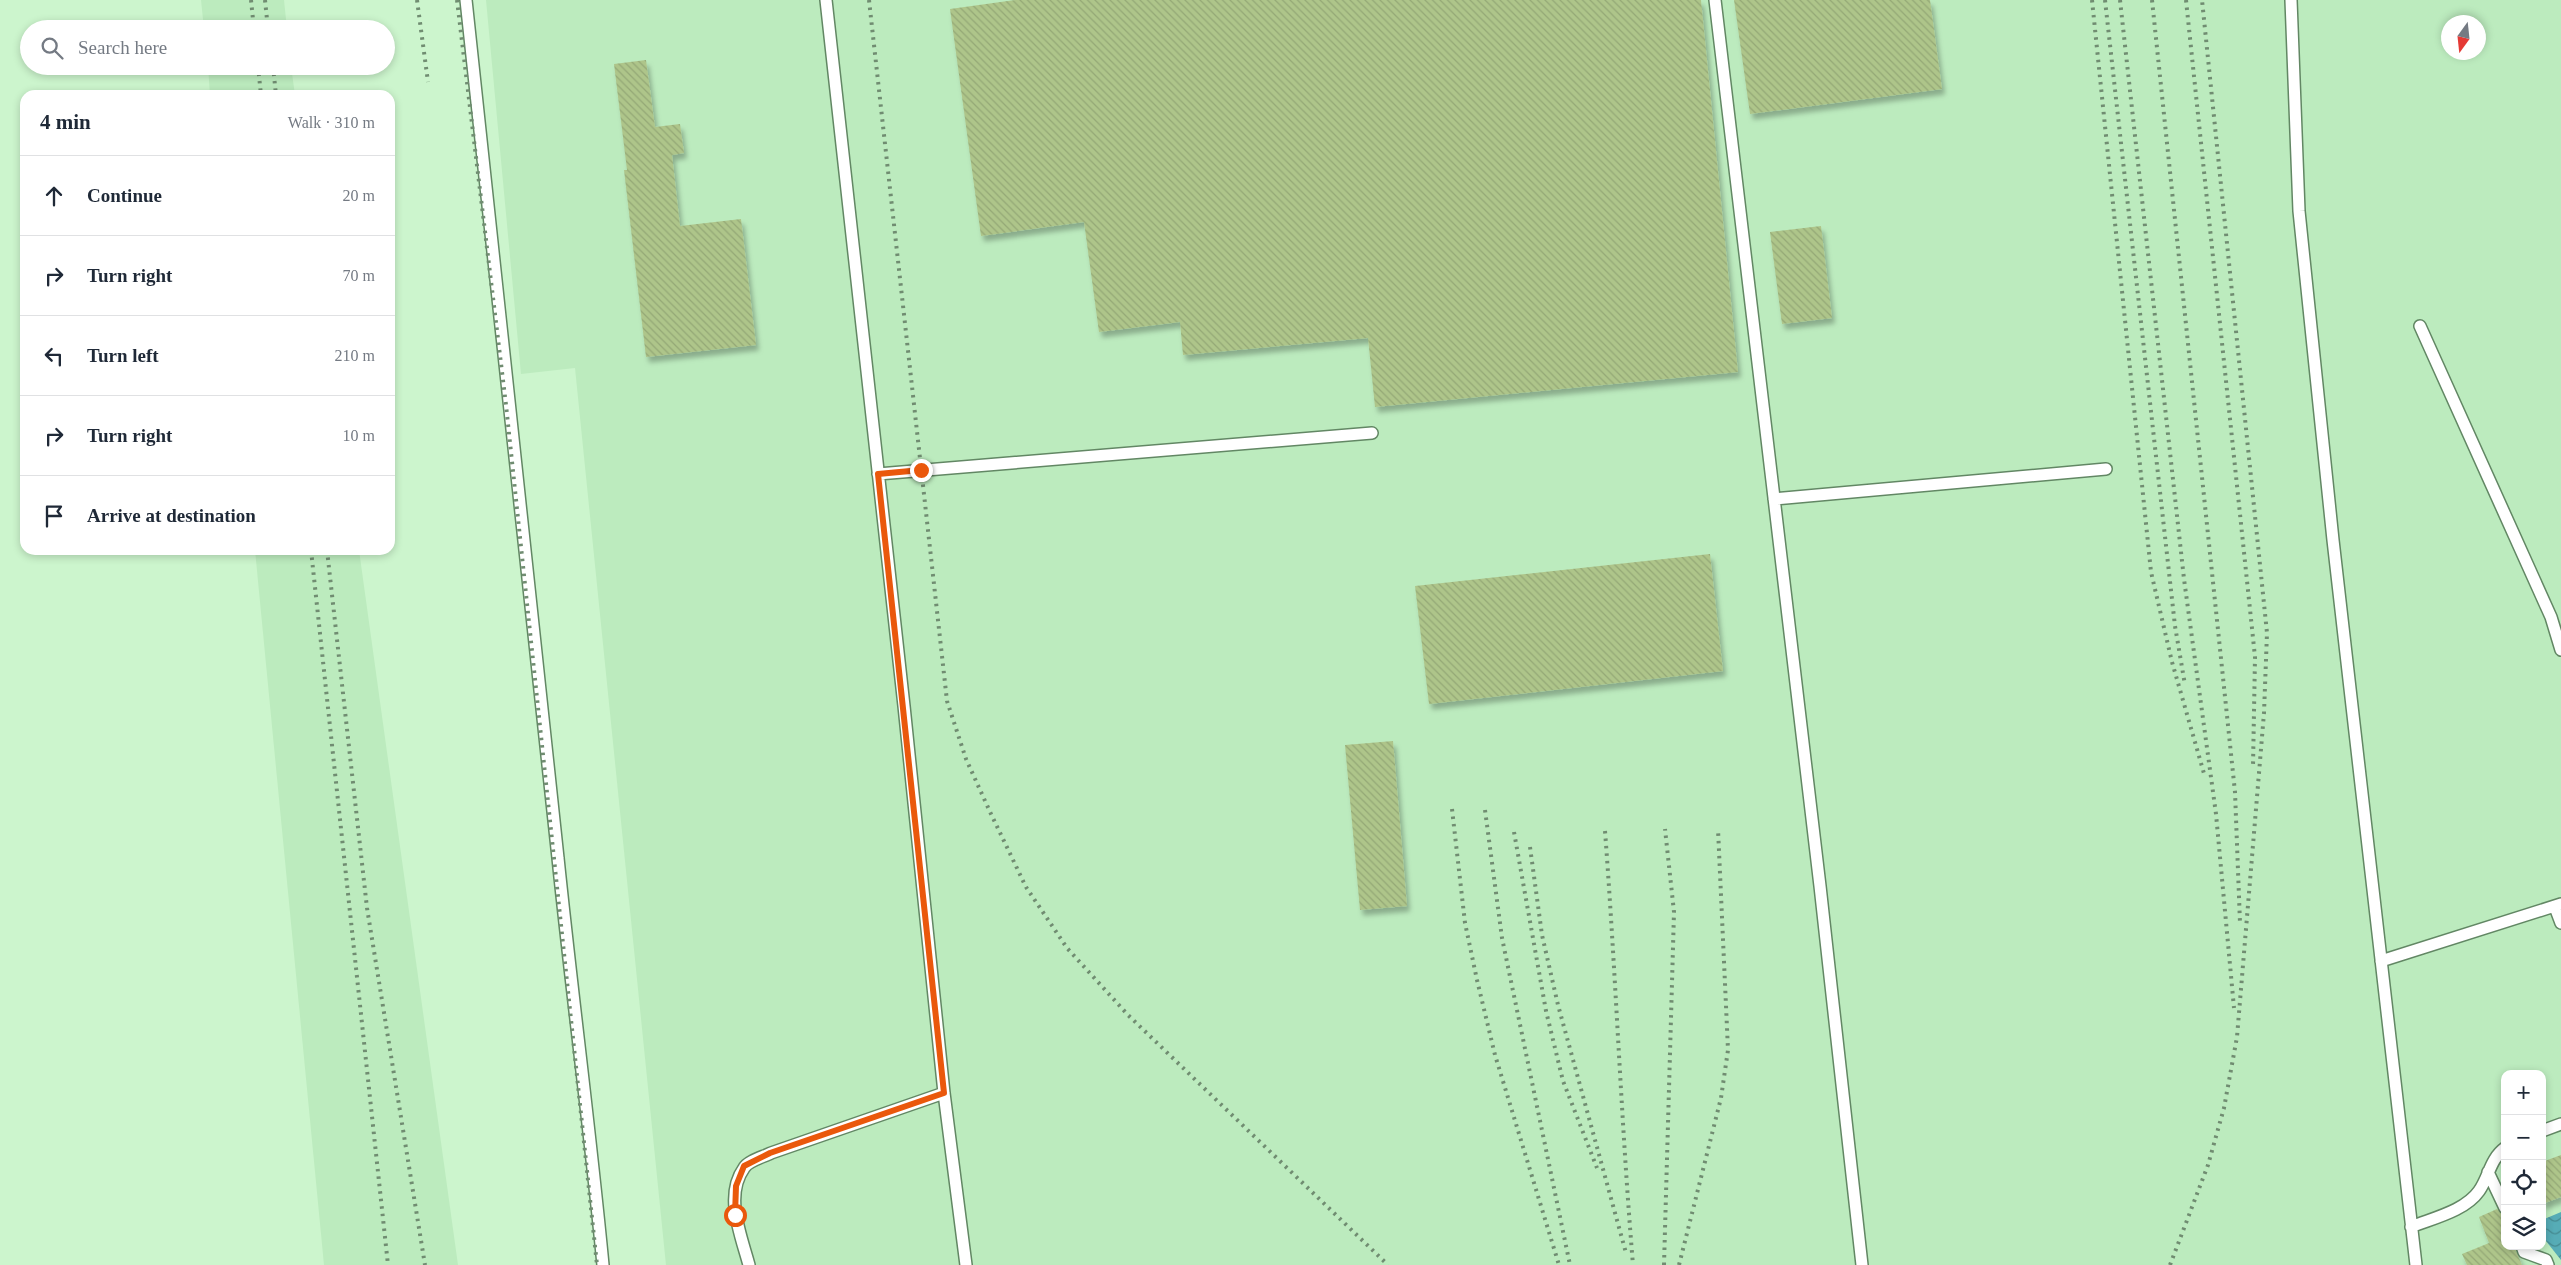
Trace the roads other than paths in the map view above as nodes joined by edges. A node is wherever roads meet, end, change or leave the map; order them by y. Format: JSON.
{"nodes":[{"id":1,"x":466,"y":0,"type":"edge"},
{"id":2,"x":826,"y":0,"type":"edge"},
{"id":3,"x":1715,"y":0,"type":"edge"},
{"id":4,"x":2291,"y":0,"type":"edge"},
{"id":5,"x":2420,"y":326,"type":"dead end"},
{"id":6,"x":1372,"y":433,"type":"dead end"},
{"id":7,"x":2106,"y":469,"type":"dead end"},
{"id":8,"x":878,"y":474,"type":"junction"},
{"id":9,"x":1774,"y":499,"type":"junction"},
{"id":10,"x":2556,"y":615,"type":"edge"},
{"id":11,"x":2561,"y":650,"type":"edge"},
{"id":12,"x":2558,"y":906,"type":"edge"},
{"id":13,"x":2561,"y":923,"type":"edge"},
{"id":14,"x":2381,"y":961,"type":"junction"},
{"id":15,"x":944,"y":1093,"type":"junction"},
{"id":16,"x":2561,"y":1124,"type":"edge"},
{"id":17,"x":2546,"y":1129,"type":"edge"},
{"id":18,"x":2501,"y":1154,"type":"edge"},
{"id":19,"x":2488,"y":1172,"type":"junction"},
{"id":20,"x":2504,"y":1205,"type":"edge"},
{"id":21,"x":2411,"y":1227,"type":"junction"},
{"id":22,"x":2523,"y":1250,"type":"edge"},
{"id":23,"x":603,"y":1265,"type":"edge"},
{"id":24,"x":749,"y":1265,"type":"edge"},
{"id":25,"x":966,"y":1265,"type":"edge"},
{"id":26,"x":1862,"y":1265,"type":"edge"},
{"id":27,"x":2416,"y":1265,"type":"edge"},
{"id":28,"x":2548,"y":1265,"type":"edge"}],
"edges":[{"from":1,"to":23,"type":"lane"},
{"from":2,"to":8,"type":"lane"},
{"from":3,"to":9,"type":"lane"},
{"from":4,"to":14,"type":"lane"},
{"from":5,"to":10,"type":"lane"},
{"from":6,"to":8,"type":"lane"},
{"from":7,"to":9,"type":"lane"},
{"from":8,"to":15,"type":"lane"},
{"from":9,"to":26,"type":"lane"},
{"from":10,"to":11,"type":"lane"},
{"from":12,"to":13,"type":"lane"},
{"from":12,"to":14,"type":"lane"},
{"from":14,"to":21,"type":"lane"},
{"from":15,"to":24,"type":"lane"},
{"from":15,"to":25,"type":"lane"},
{"from":16,"to":17,"type":"lane"},
{"from":18,"to":19,"type":"lane"},
{"from":19,"to":20,"type":"lane"},
{"from":19,"to":21,"type":"lane"},
{"from":21,"to":27,"type":"lane"},
{"from":22,"to":28,"type":"lane"}]}
